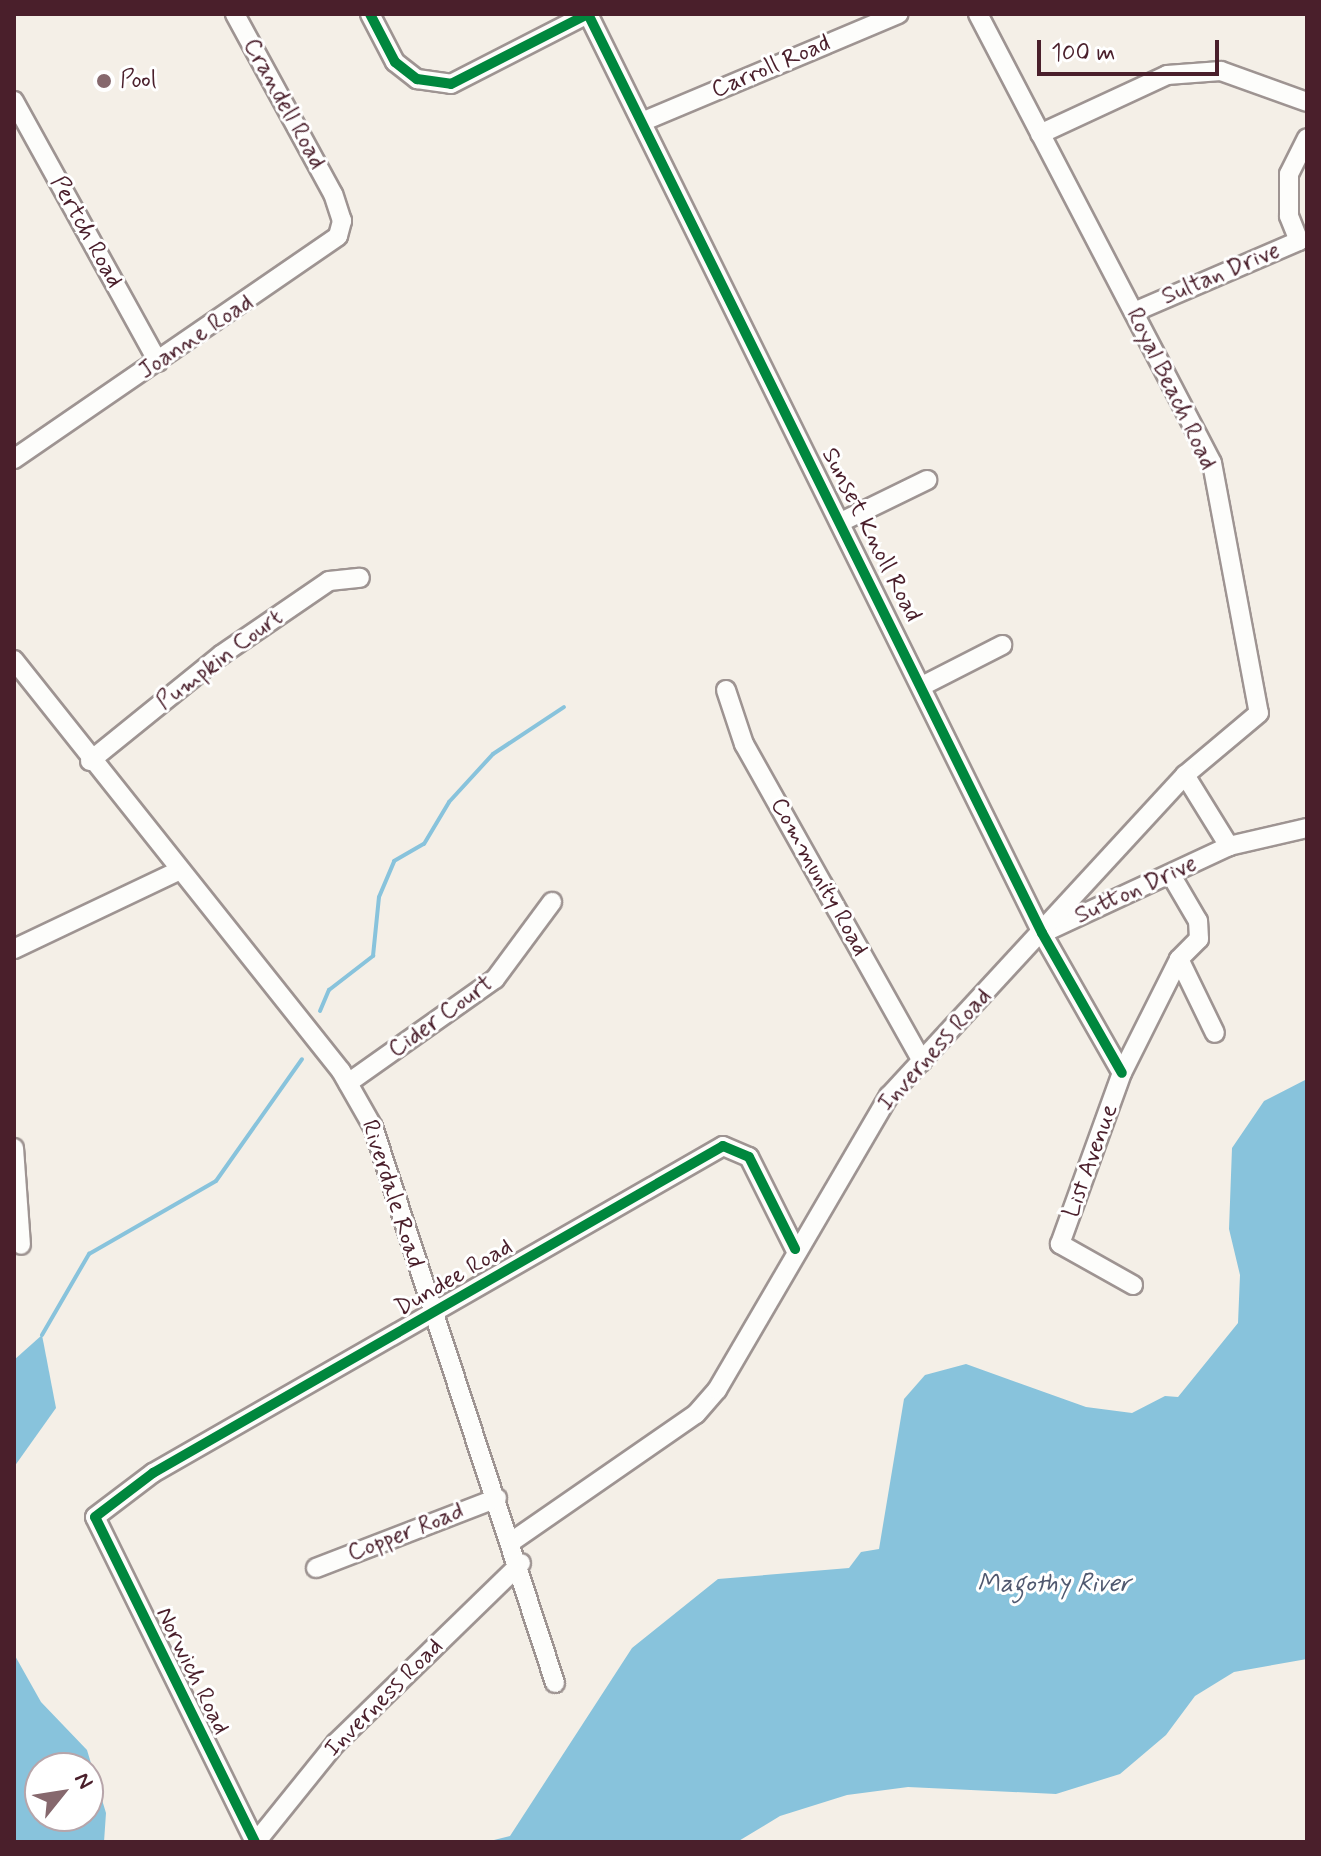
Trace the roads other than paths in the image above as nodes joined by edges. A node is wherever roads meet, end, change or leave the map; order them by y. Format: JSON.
{"nodes":[{"id":1,"x":235,"y":14,"type":"edge"},
{"id":2,"x":370,"y":14,"type":"edge"},
{"id":3,"x":588,"y":14,"type":"edge"},
{"id":4,"x":898,"y":14,"type":"edge"},
{"id":5,"x":978,"y":14,"type":"edge"},
{"id":6,"x":14,"y":101,"type":"edge"},
{"id":7,"x":1307,"y":102,"type":"edge"},
{"id":8,"x":644,"y":121,"type":"junction"},
{"id":9,"x":1040,"y":134,"type":"junction"},
{"id":10,"x":1306,"y":139,"type":"edge"},
{"id":11,"x":333,"y":194,"type":"joint"},
{"id":12,"x":1134,"y":312,"type":"junction"},
{"id":13,"x":158,"y":362,"type":"junction"},
{"id":14,"x":14,"y":459,"type":"edge"},
{"id":15,"x":927,"y":480,"type":"dead end"},
{"id":16,"x":841,"y":522,"type":"junction"},
{"id":17,"x":360,"y":578,"type":"dead end"},
{"id":18,"x":1002,"y":645,"type":"dead end"},
{"id":19,"x":14,"y":660,"type":"edge"},
{"id":20,"x":924,"y":685,"type":"junction"},
{"id":21,"x":726,"y":690,"type":"dead end"},
{"id":22,"x":90,"y":761,"type":"junction"},
{"id":23,"x":1185,"y":775,"type":"junction"},
{"id":24,"x":1307,"y":828,"type":"edge"},
{"id":25,"x":1229,"y":846,"type":"junction"},
{"id":26,"x":178,"y":871,"type":"junction"},
{"id":27,"x":1171,"y":875,"type":"junction"},
{"id":28,"x":552,"y":902,"type":"dead end"},
{"id":29,"x":1042,"y":933,"type":"junction"},
{"id":30,"x":14,"y":949,"type":"edge"},
{"id":31,"x":1179,"y":959,"type":"junction"},
{"id":32,"x":1215,"y":1033,"type":"dead end"},
{"id":33,"x":922,"y":1061,"type":"junction"},
{"id":34,"x":1122,"y":1073,"type":"junction"},
{"id":35,"x":348,"y":1083,"type":"junction"},
{"id":36,"x":14,"y":1148,"type":"edge"},
{"id":37,"x":21,"y":1245,"type":"dead end"},
{"id":38,"x":795,"y":1249,"type":"junction"},
{"id":39,"x":1133,"y":1285,"type":"dead end"},
{"id":40,"x":433,"y":1314,"type":"junction"},
{"id":41,"x":497,"y":1498,"type":"junction"},
{"id":42,"x":95,"y":1517,"type":"joint"},
{"id":43,"x":514,"y":1540,"type":"junction"},
{"id":44,"x":521,"y":1563,"type":"junction"},
{"id":45,"x":316,"y":1568,"type":"dead end"},
{"id":46,"x":555,"y":1683,"type":"dead end"},
{"id":47,"x":255,"y":1842,"type":"edge"}],
"edges":[{"from":1,"to":11,"type":"street","name":"Crandell Road"},
{"from":2,"to":3,"type":"street"},
{"from":3,"to":8,"type":"street","name":"Sunset Knoll Road"},
{"from":4,"to":8,"type":"street","name":"Carroll Road"},
{"from":5,"to":9,"type":"street","name":"Royal Beach Road"},
{"from":6,"to":13,"type":"street","name":"Pertch Road"},
{"from":7,"to":9,"type":"street"},
{"from":8,"to":16,"type":"street","name":"Sunset Knoll Road"},
{"from":9,"to":12,"type":"street","name":"Royal Beach Road"},
{"from":10,"to":12,"type":"street","name":"Sultan Drive"},
{"from":11,"to":13,"type":"street","name":"Joanne Road"},
{"from":12,"to":23,"type":"street","name":"Royal Beach Road"},
{"from":13,"to":14,"type":"street","name":"Joanne Road"},
{"from":15,"to":16,"type":"street"},
{"from":16,"to":20,"type":"street","name":"Sunset Knoll Road"},
{"from":17,"to":22,"type":"street","name":"Pumpkin Court"},
{"from":18,"to":20,"type":"street"},
{"from":19,"to":22,"type":"street","name":"Riverdale Road"},
{"from":20,"to":29,"type":"street","name":"Sunset Knoll Road"},
{"from":21,"to":33,"type":"street","name":"Community Road"},
{"from":22,"to":26,"type":"street","name":"Riverdale Road"},
{"from":23,"to":25,"type":"street"},
{"from":23,"to":29,"type":"street","name":"Inverness Road"},
{"from":24,"to":25,"type":"street","name":"Sutton Drive"},
{"from":25,"to":27,"type":"street","name":"Sutton Drive"},
{"from":26,"to":30,"type":"street"},
{"from":26,"to":35,"type":"street","name":"Riverdale Road"},
{"from":27,"to":29,"type":"street","name":"Sutton Drive"},
{"from":27,"to":31,"type":"street","name":"List Avenue"},
{"from":28,"to":35,"type":"street","name":"Cider Court"},
{"from":29,"to":33,"type":"street","name":"Inverness Road"},
{"from":29,"to":34,"type":"street","name":"Sunset Knoll Road"},
{"from":31,"to":32,"type":"street"},
{"from":31,"to":34,"type":"street","name":"List Avenue"},
{"from":33,"to":38,"type":"street","name":"Inverness Road"},
{"from":34,"to":39,"type":"street","name":"List Avenue"},
{"from":35,"to":40,"type":"street","name":"Riverdale Road"},
{"from":36,"to":37,"type":"street"},
{"from":38,"to":40,"type":"street","name":"Dundee Road"},
{"from":38,"to":43,"type":"street","name":"Inverness Road"},
{"from":40,"to":41,"type":"street","name":"Riverdale Road"},
{"from":40,"to":42,"type":"street","name":"Dundee Road"},
{"from":41,"to":43,"type":"street","name":"Riverdale Road"},
{"from":41,"to":45,"type":"street","name":"Copper Road"},
{"from":42,"to":47,"type":"street","name":"Norwich Road"},
{"from":43,"to":44,"type":"street","name":"Riverdale Road"},
{"from":44,"to":46,"type":"street","name":"Riverdale Road"},
{"from":44,"to":47,"type":"street","name":"Inverness Road"}]}
